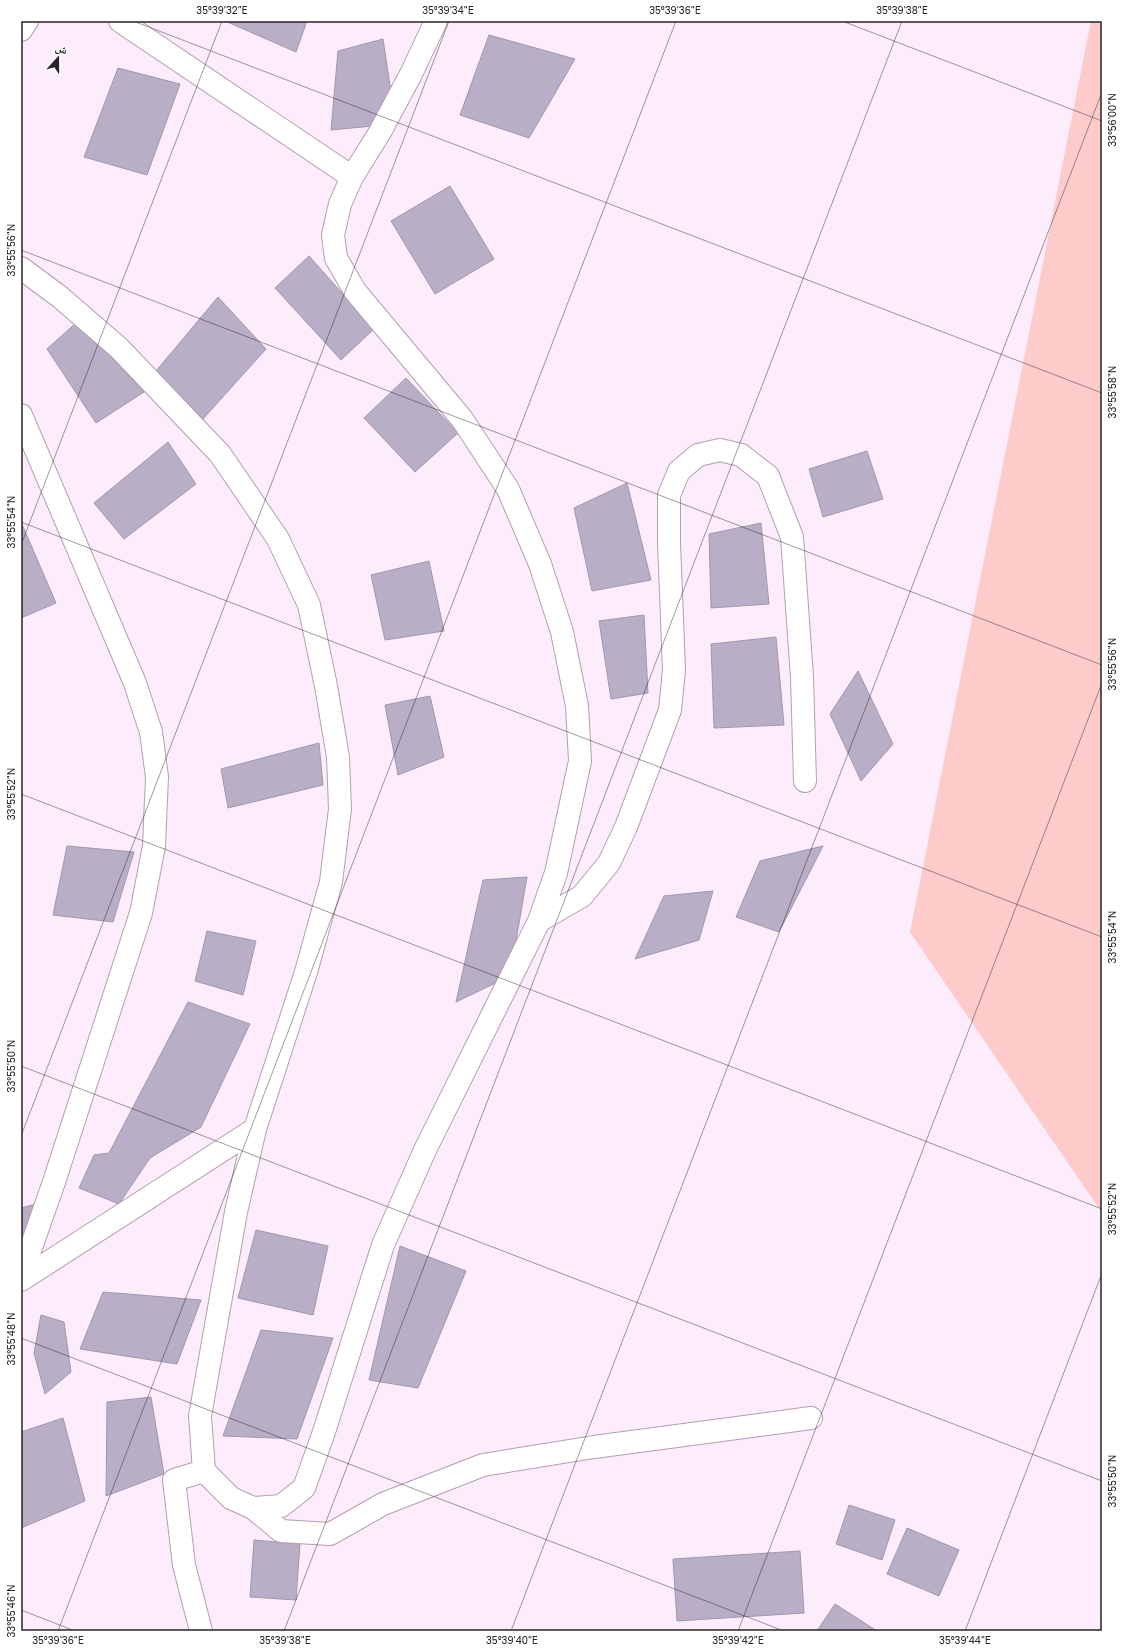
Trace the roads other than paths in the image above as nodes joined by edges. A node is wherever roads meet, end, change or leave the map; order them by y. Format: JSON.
{"nodes":[{"id":1,"x":27,"y":21,"type":"edge"},
{"id":2,"x":120,"y":21,"type":"edge"},
{"id":3,"x":436,"y":21,"type":"edge"},
{"id":4,"x":21,"y":30,"type":"edge"},
{"id":5,"x":352,"y":177,"type":"junction"},
{"id":6,"x":21,"y":268,"type":"edge"},
{"id":7,"x":21,"y":415,"type":"edge"},
{"id":8,"x":805,"y":781,"type":"dead end"},
{"id":9,"x":539,"y":921,"type":"junction"},
{"id":10,"x":254,"y":1129,"type":"junction"},
{"id":11,"x":21,"y":1276,"type":"edge"},
{"id":12,"x":21,"y":1280,"type":"edge"},
{"id":13,"x":811,"y":1418,"type":"dead end"},
{"id":14,"x":204,"y":1471,"type":"junction"},
{"id":15,"x":253,"y":1508,"type":"junction"},
{"id":16,"x":201,"y":1631,"type":"edge"}],
"edges":[{"from":1,"to":4,"type":"street"},
{"from":2,"to":5,"type":"street"},
{"from":3,"to":5,"type":"street"},
{"from":5,"to":9,"type":"street"},
{"from":6,"to":10,"type":"street"},
{"from":7,"to":11,"type":"street"},
{"from":8,"to":9,"type":"street"},
{"from":9,"to":15,"type":"street"},
{"from":10,"to":12,"type":"street"},
{"from":10,"to":14,"type":"street"},
{"from":13,"to":15,"type":"street"},
{"from":14,"to":15,"type":"street"},
{"from":14,"to":16,"type":"street"}]}
